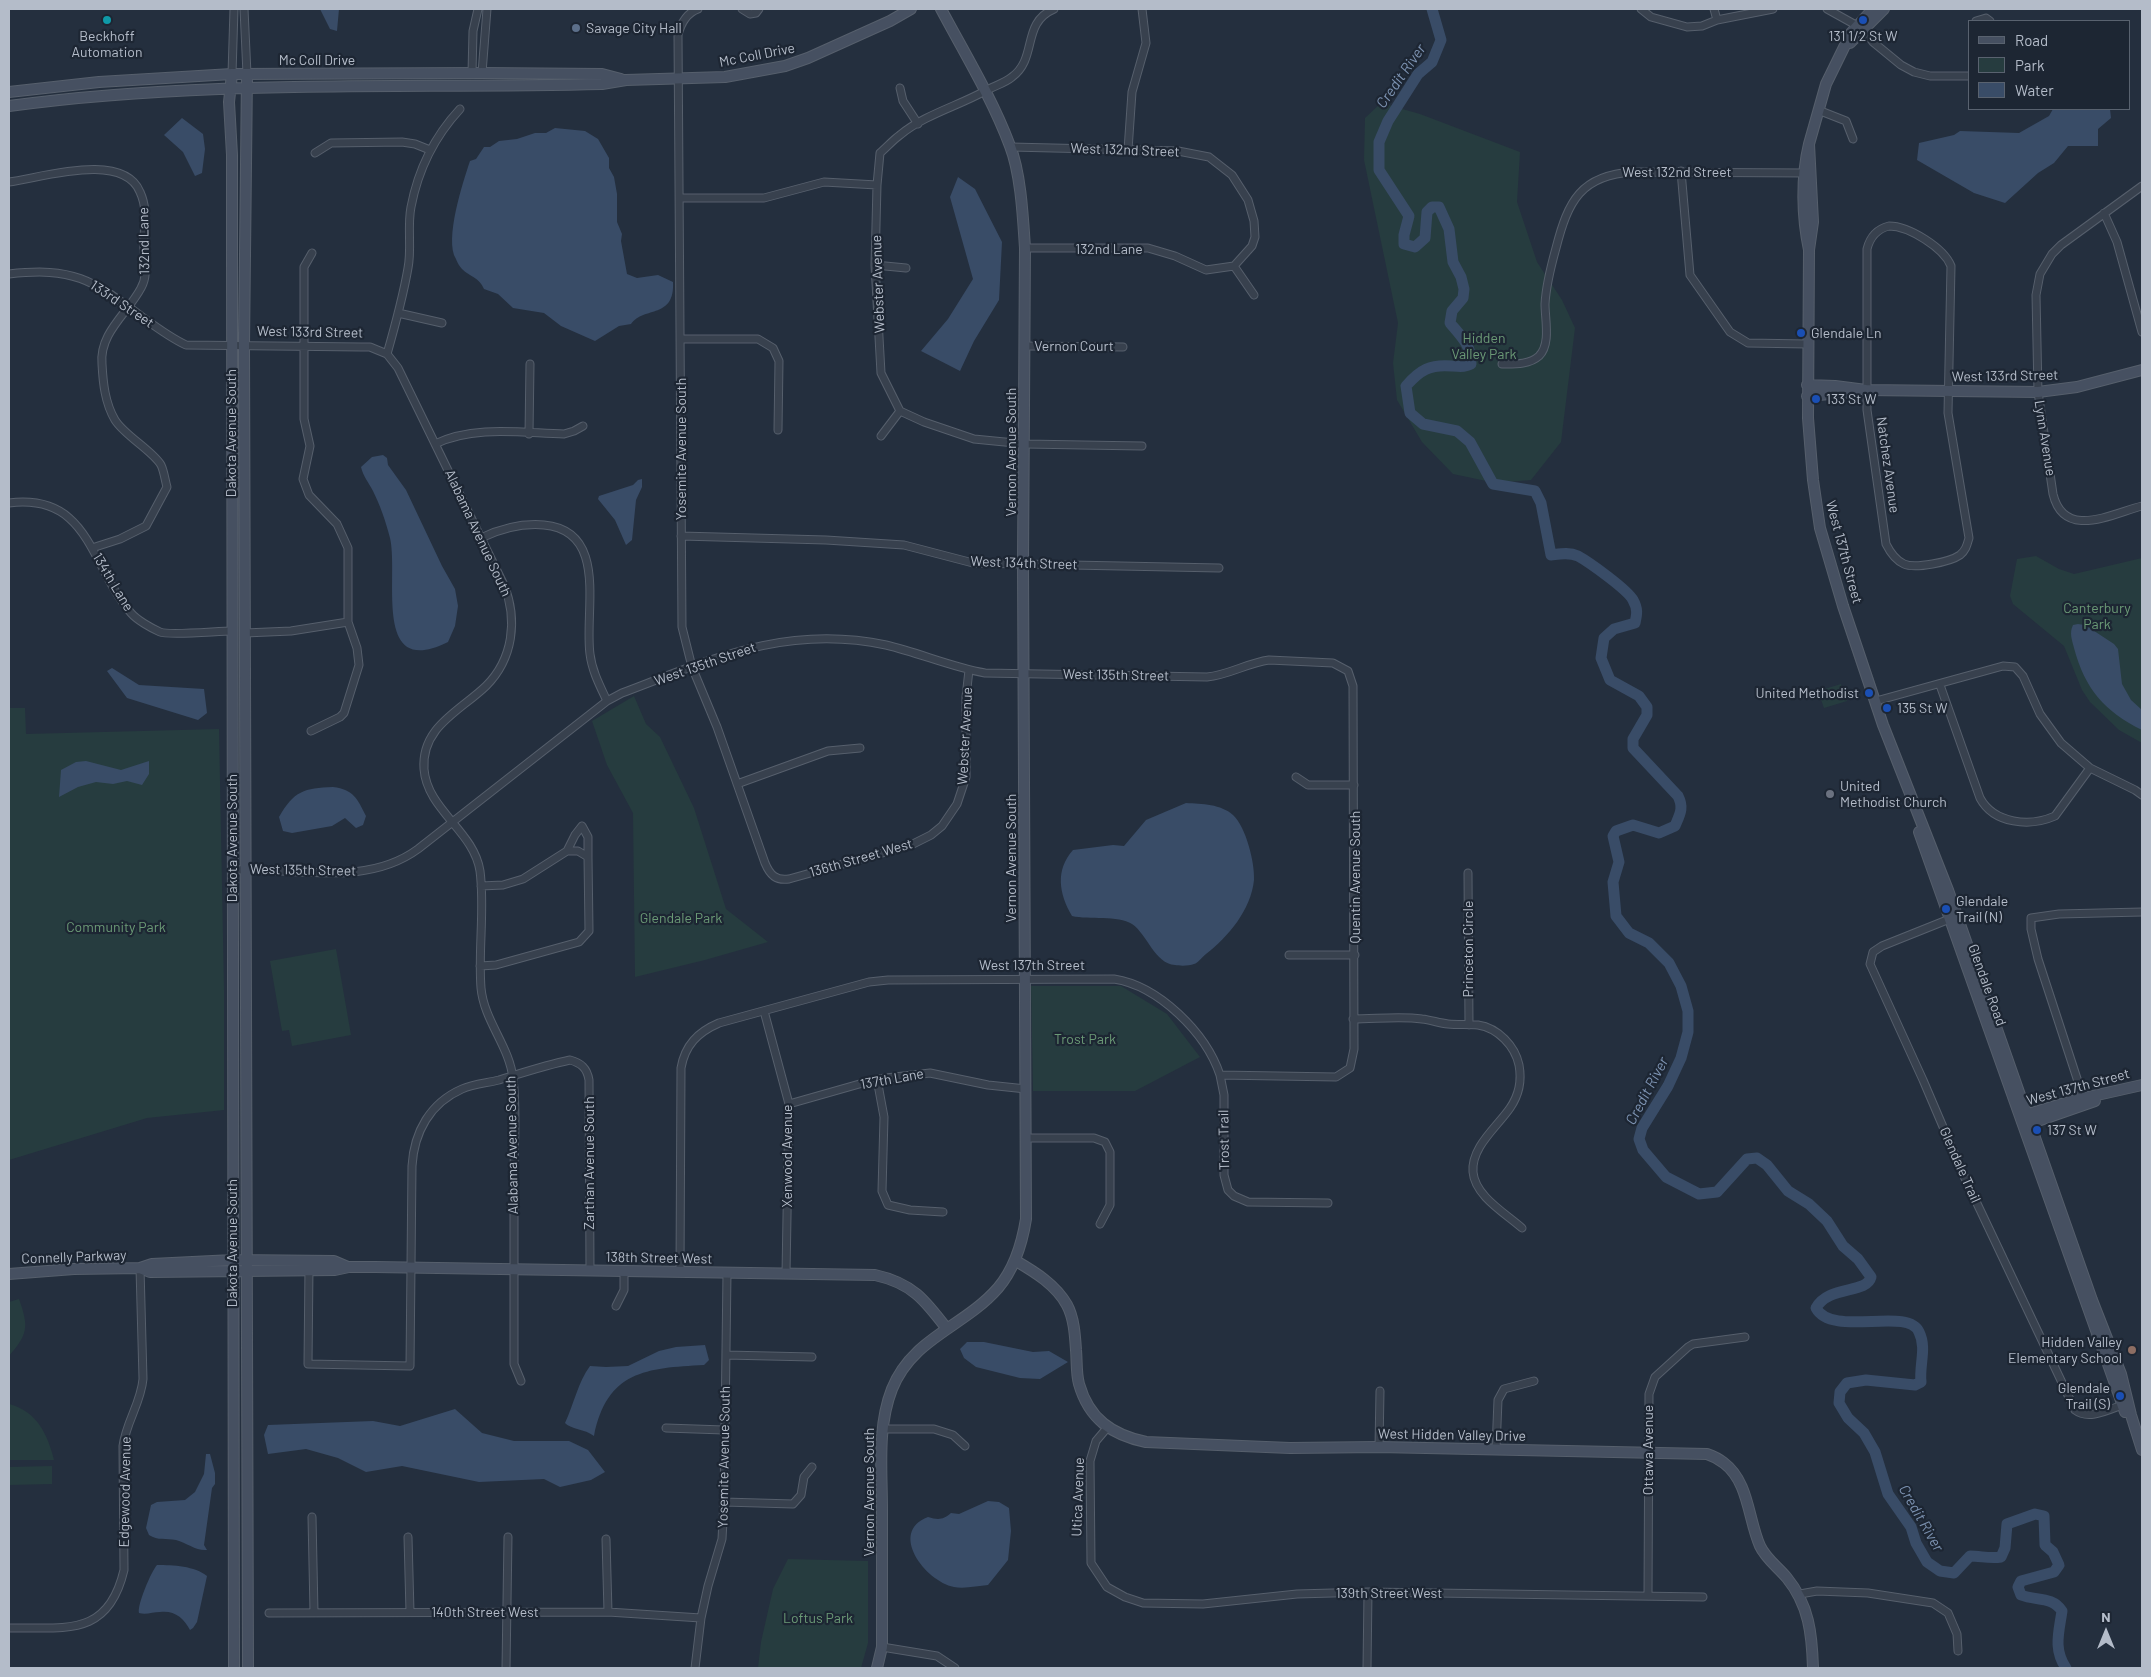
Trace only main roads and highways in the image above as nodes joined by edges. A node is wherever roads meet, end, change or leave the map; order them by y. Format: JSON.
{"nodes":[{"id":1,"x":912,"y":9,"type":"edge"},
{"id":2,"x":941,"y":9,"type":"edge"},
{"id":3,"x":1873,"y":9,"type":"edge"},
{"id":4,"x":1884,"y":9,"type":"edge"},
{"id":5,"x":1860,"y":27,"type":"junction"},
{"id":6,"x":232,"y":74,"type":"junction"},
{"id":7,"x":248,"y":74,"type":"junction"},
{"id":8,"x":626,"y":80,"type":"junction"},
{"id":9,"x":231,"y":89,"type":"junction"},
{"id":10,"x":247,"y":89,"type":"junction"},
{"id":11,"x":9,"y":92,"type":"edge"},
{"id":12,"x":9,"y":106,"type":"edge"},
{"id":13,"x":2142,"y":370,"type":"edge"},
{"id":14,"x":1807,"y":390,"type":"junction"},
{"id":15,"x":1908,"y":790,"type":"joint"},
{"id":16,"x":2142,"y":1086,"type":"edge"},
{"id":17,"x":2025,"y":1120,"type":"junction"},
{"id":18,"x":233,"y":1260,"type":"junction"},
{"id":19,"x":246,"y":1260,"type":"junction"},
{"id":20,"x":1016,"y":1261,"type":"junction"},
{"id":21,"x":309,"y":1266,"type":"junction"},
{"id":22,"x":349,"y":1267,"type":"joint"},
{"id":23,"x":140,"y":1268,"type":"junction"},
{"id":24,"x":233,"y":1272,"type":"junction"},
{"id":25,"x":246,"y":1272,"type":"junction"},
{"id":26,"x":9,"y":1274,"type":"edge"},
{"id":27,"x":947,"y":1329,"type":"junction"},
{"id":28,"x":2130,"y":1415,"type":"junction"},
{"id":29,"x":2142,"y":1450,"type":"edge"},
{"id":30,"x":234,"y":1668,"type":"edge"},
{"id":31,"x":248,"y":1668,"type":"edge"},
{"id":32,"x":877,"y":1668,"type":"edge"},
{"id":33,"x":1813,"y":1668,"type":"edge"}],
"edges":[{"from":1,"to":8,"type":"main road","name":"Mc Coll Drive"},
{"from":2,"to":20,"type":"main road","name":"Vernon Avenue South"},
{"from":3,"to":5,"type":"main road","name":"West 137th Street"},
{"from":4,"to":5,"type":"main road","name":"West 137th Street"},
{"from":5,"to":14,"type":"main road","name":"West 137th Street"},
{"from":6,"to":7,"type":"main road","name":"Mc Coll Drive"},
{"from":6,"to":9,"type":"main road","name":"Dakota Avenue South"},
{"from":6,"to":11,"type":"main road","name":"Mc Coll Drive"},
{"from":7,"to":8,"type":"main road","name":"Mc Coll Drive"},
{"from":7,"to":10,"type":"main road","name":"Dakota Avenue South"},
{"from":8,"to":10,"type":"main road","name":"Mc Coll Drive"},
{"from":9,"to":10,"type":"main road","name":"Mc Coll Drive"},
{"from":9,"to":12,"type":"main road","name":"Mc Coll Drive"},
{"from":9,"to":18,"type":"main road","name":"Dakota Avenue South"},
{"from":10,"to":19,"type":"main road","name":"Dakota Avenue South"},
{"from":13,"to":14,"type":"main road","name":"West 133rd Street"},
{"from":14,"to":15,"type":"main road","name":"West 137th Street"},
{"from":15,"to":17,"type":"main road","name":"Glendale Road"},
{"from":16,"to":17,"type":"main road","name":"West 137th Street"},
{"from":17,"to":28,"type":"main road","name":"Glendale Road"},
{"from":17,"to":28,"type":"main road","name":"Glendale Road"},
{"from":18,"to":19,"type":"main road","name":"Connelly Parkway"},
{"from":18,"to":23,"type":"main road","name":"Connelly Parkway"},
{"from":18,"to":24,"type":"main road","name":"Dakota Avenue South"},
{"from":19,"to":21,"type":"main road","name":"Connelly Parkway"},
{"from":19,"to":25,"type":"main road","name":"Dakota Avenue South"},
{"from":20,"to":27,"type":"main road","name":"Vernon Avenue South"},
{"from":20,"to":33,"type":"main road","name":"West Hidden Valley Drive"},
{"from":21,"to":22,"type":"main road","name":"Connelly Parkway"},
{"from":21,"to":25,"type":"main road","name":"Connelly Parkway"},
{"from":22,"to":27,"type":"main road","name":"138th Street West"},
{"from":23,"to":24,"type":"main road","name":"Connelly Parkway"},
{"from":23,"to":26,"type":"main road","name":"Connelly Parkway"},
{"from":24,"to":25,"type":"main road","name":"Connelly Parkway"},
{"from":24,"to":30,"type":"main road","name":"Dakota Avenue South"},
{"from":25,"to":31,"type":"main road","name":"Dakota Avenue South"},
{"from":27,"to":32,"type":"main road","name":"Vernon Avenue South"},
{"from":28,"to":29,"type":"main road","name":"Glendale Road"}]}
